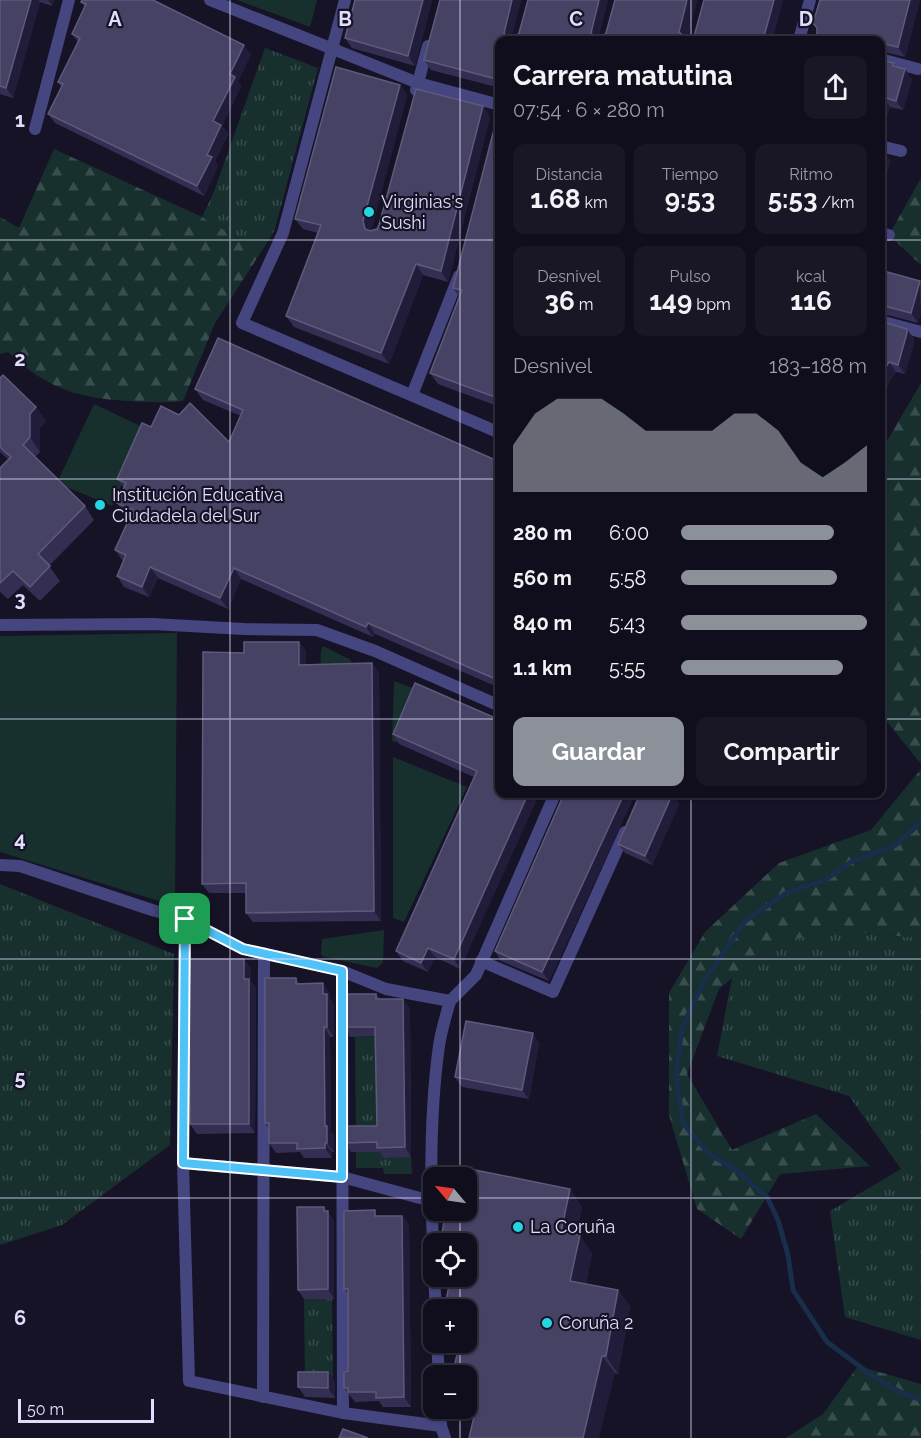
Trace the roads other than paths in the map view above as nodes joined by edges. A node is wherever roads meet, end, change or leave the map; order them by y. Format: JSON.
{"nodes":[{"id":1,"x":69,"y":0,"type":"edge"},
{"id":2,"x":210,"y":0,"type":"edge"},
{"id":3,"x":345,"y":0,"type":"edge"},
{"id":4,"x":810,"y":0,"type":"edge"},
{"id":5,"x":432,"y":31,"type":"edge"},
{"id":6,"x":803,"y":36,"type":"edge"},
{"id":7,"x":331,"y":49,"type":"junction"},
{"id":8,"x":885,"y":60,"type":"edge"},
{"id":9,"x":918,"y":69,"type":"dead end"},
{"id":10,"x":418,"y":83,"type":"junction"},
{"id":11,"x":495,"y":104,"type":"edge"},
{"id":12,"x":412,"y":106,"type":"edge"},
{"id":13,"x":35,"y":129,"type":"dead end"},
{"id":14,"x":885,"y":147,"type":"edge"},
{"id":15,"x":902,"y":151,"type":"dead end"},
{"id":16,"x":461,"y":269,"type":"edge"},
{"id":17,"x":885,"y":322,"type":"edge"},
{"id":18,"x":921,"y":332,"type":"edge"},
{"id":19,"x":412,"y":394,"type":"junction"},
{"id":20,"x":495,"y":432,"type":"edge"},
{"id":21,"x":0,"y":625,"type":"edge"},
{"id":22,"x":495,"y":704,"type":"edge"},
{"id":23,"x":553,"y":798,"type":"edge"},
{"id":24,"x":628,"y":825,"type":"edge"},
{"id":25,"x":0,"y":865,"type":"edge"},
{"id":26,"x":185,"y":919,"type":"junction"},
{"id":27,"x":264,"y":953,"type":"junction"},
{"id":28,"x":481,"y":961,"type":"junction"},
{"id":29,"x":342,"y":971,"type":"junction"},
{"id":30,"x":450,"y":1001,"type":"junction"},
{"id":31,"x":183,"y":1163,"type":"junction"},
{"id":32,"x":432,"y":1167,"type":"edge"},
{"id":33,"x":262,"y":1171,"type":"junction"},
{"id":34,"x":342,"y":1177,"type":"junction"},
{"id":35,"x":423,"y":1199,"type":"edge"},
{"id":36,"x":263,"y":1397,"type":"junction"},
{"id":37,"x":343,"y":1413,"type":"junction"},
{"id":38,"x":441,"y":1419,"type":"edge"},
{"id":39,"x":441,"y":1425,"type":"junction"},
{"id":40,"x":445,"y":1438,"type":"edge"}],
"edges":[{"from":1,"to":13,"type":"street"},
{"from":2,"to":7,"type":"street"},
{"from":3,"to":7,"type":"street"},
{"from":4,"to":6,"type":"street"},
{"from":5,"to":10,"type":"street"},
{"from":7,"to":10,"type":"street"},
{"from":7,"to":19,"type":"street"},
{"from":8,"to":9,"type":"street"},
{"from":10,"to":11,"type":"street"},
{"from":10,"to":12,"type":"street"},
{"from":14,"to":15,"type":"street"},
{"from":16,"to":19,"type":"street"},
{"from":17,"to":18,"type":"street"},
{"from":19,"to":20,"type":"street"},
{"from":21,"to":22,"type":"street"},
{"from":23,"to":28,"type":"street"},
{"from":24,"to":28,"type":"street"},
{"from":25,"to":26,"type":"street"},
{"from":26,"to":27,"type":"street"},
{"from":26,"to":31,"type":"street"},
{"from":27,"to":29,"type":"street"},
{"from":27,"to":33,"type":"street"},
{"from":28,"to":30,"type":"street"},
{"from":29,"to":30,"type":"street"},
{"from":29,"to":34,"type":"street"},
{"from":30,"to":32,"type":"street"},
{"from":31,"to":33,"type":"street"},
{"from":31,"to":36,"type":"street"},
{"from":33,"to":34,"type":"street"},
{"from":33,"to":36,"type":"street"},
{"from":34,"to":35,"type":"street"},
{"from":34,"to":37,"type":"street"},
{"from":36,"to":37,"type":"street"},
{"from":37,"to":39,"type":"street"},
{"from":38,"to":39,"type":"street"},
{"from":39,"to":40,"type":"street"}]}
